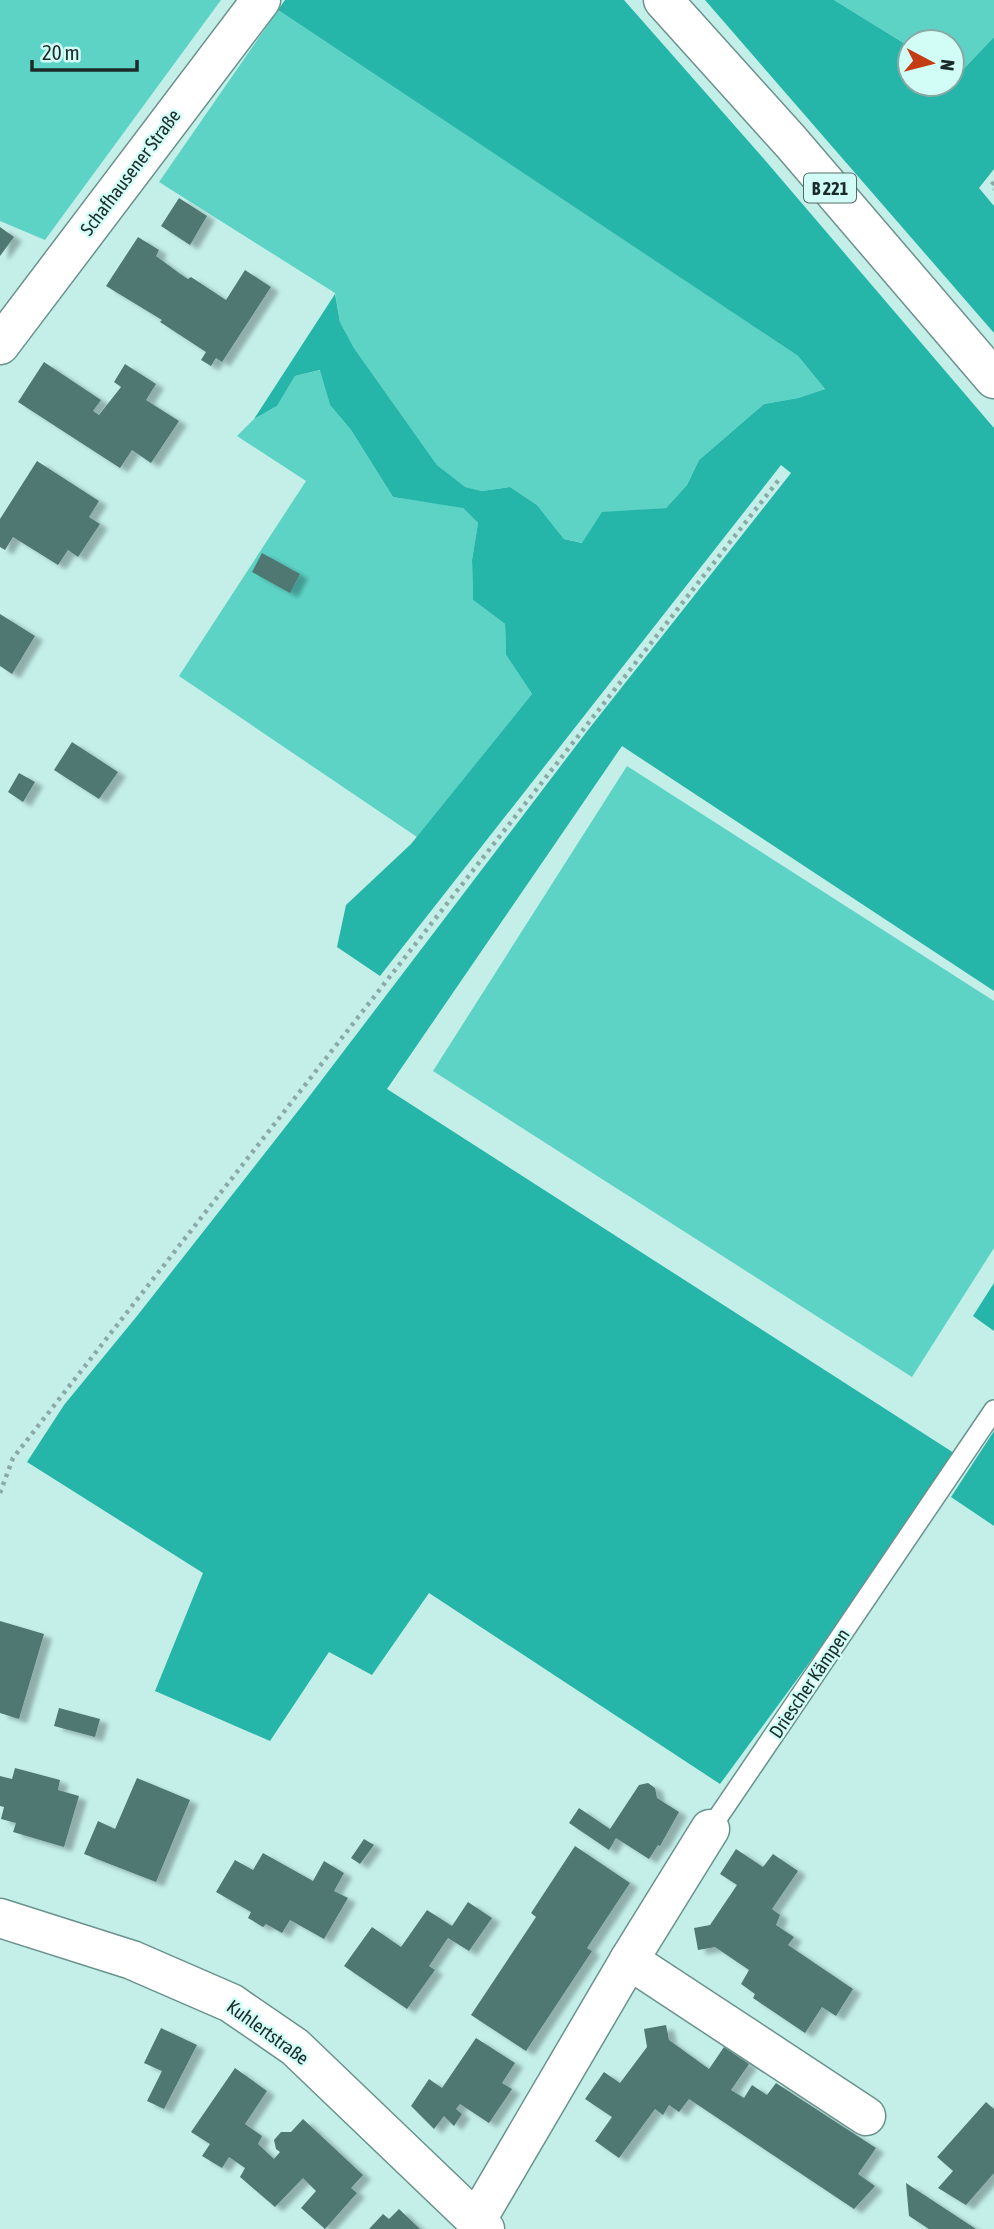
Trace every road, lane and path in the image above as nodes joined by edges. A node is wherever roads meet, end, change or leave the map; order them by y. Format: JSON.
{"nodes":[{"id":1,"x":261,"y":0,"type":"edge"},
{"id":2,"x":663,"y":0,"type":"edge"},
{"id":3,"x":994,"y":182,"type":"edge"},
{"id":4,"x":994,"y":189,"type":"edge"},
{"id":5,"x":0,"y":345,"type":"edge"},
{"id":6,"x":994,"y":379,"type":"edge"},
{"id":7,"x":781,"y":477,"type":"dead end"},
{"id":8,"x":994,"y":1410,"type":"edge"},
{"id":9,"x":0,"y":1493,"type":"edge"},
{"id":10,"x":710,"y":1829,"type":"joint"},
{"id":11,"x":0,"y":1918,"type":"edge"},
{"id":12,"x":629,"y":1960,"type":"junction"},
{"id":13,"x":866,"y":2116,"type":"dead end"},
{"id":14,"x":480,"y":2225,"type":"edge"}],
"edges":[{"from":1,"to":5,"type":"street","name":"Schafhausener Straße"},
{"from":2,"to":6,"type":"street","number":"B 221"},
{"from":3,"to":4,"type":"path"},
{"from":7,"to":9,"type":"path"},
{"from":8,"to":10,"type":"lane","name":"Driescher Kämpen"},
{"from":10,"to":12,"type":"street","name":"Driescher Kämpen"},
{"from":11,"to":14,"type":"street","name":"Kuhlertstraße"},
{"from":12,"to":13,"type":"street"},
{"from":12,"to":14,"type":"street","name":"Driescher Kämpen"}]}
